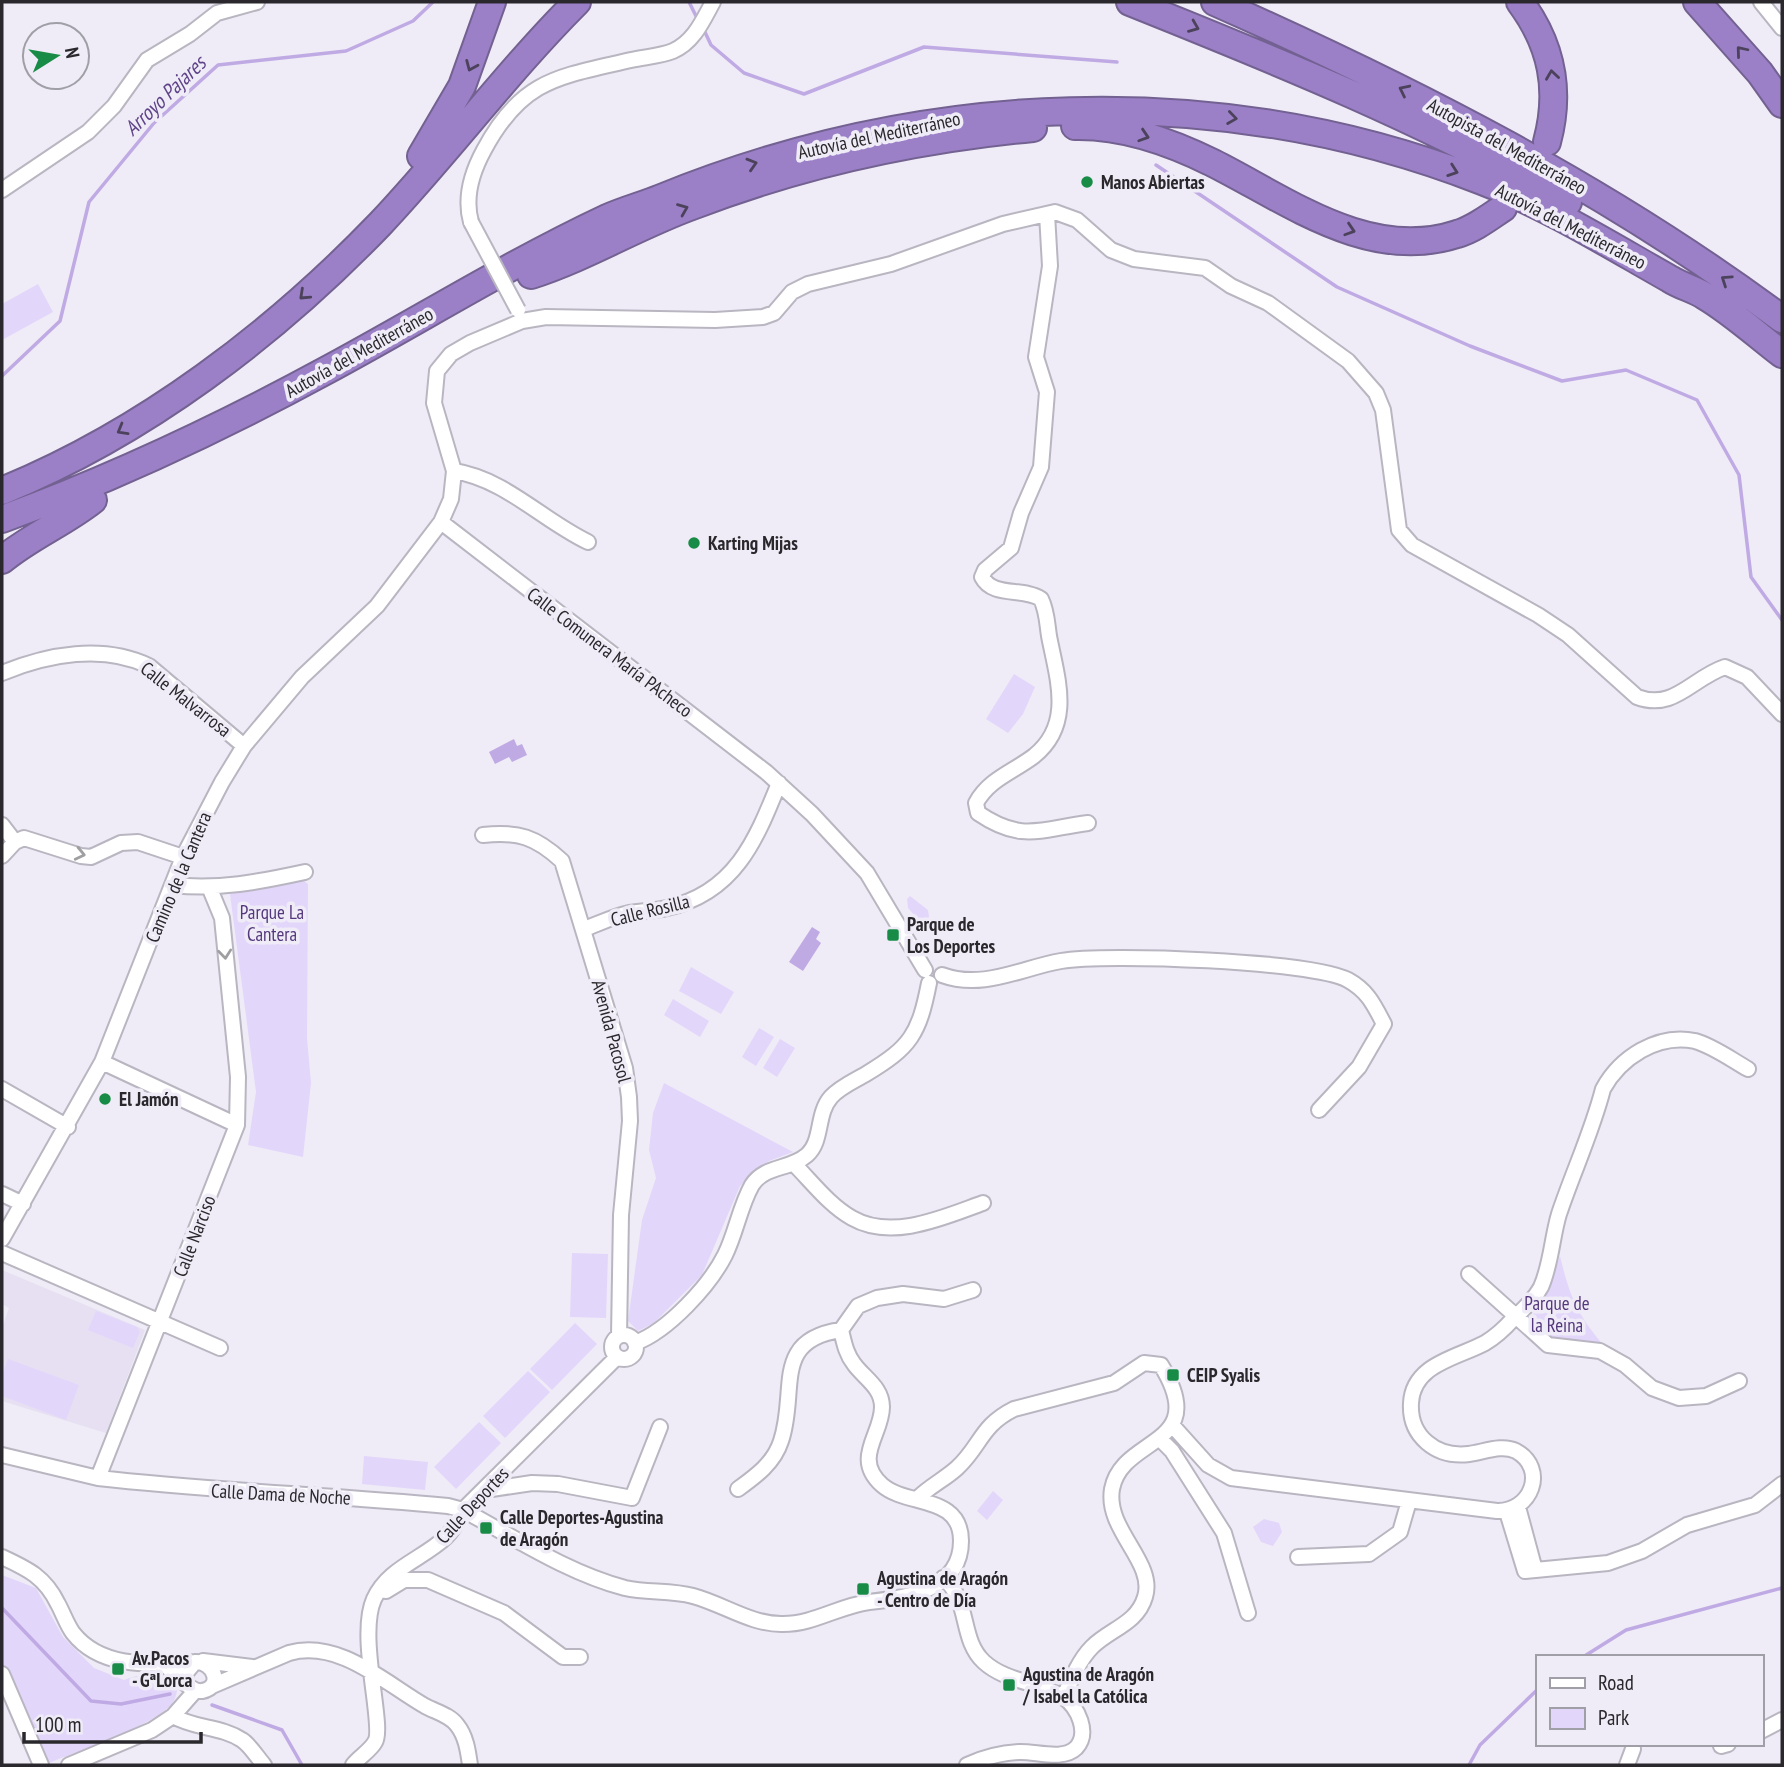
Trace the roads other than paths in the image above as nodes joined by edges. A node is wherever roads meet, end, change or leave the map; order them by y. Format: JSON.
{"nodes":[{"id":1,"x":257,"y":2,"type":"edge"},
{"id":2,"x":492,"y":2,"type":"edge"},
{"id":3,"x":577,"y":2,"type":"edge"},
{"id":4,"x":713,"y":2,"type":"edge"},
{"id":5,"x":1130,"y":2,"type":"edge"},
{"id":6,"x":1215,"y":2,"type":"edge"},
{"id":7,"x":1520,"y":2,"type":"edge"},
{"id":8,"x":1697,"y":2,"type":"edge"},
{"id":9,"x":1761,"y":2,"type":"edge"},
{"id":10,"x":1782,"y":28,"type":"edge"},
{"id":11,"x":1782,"y":104,"type":"edge"},
{"id":12,"x":1547,"y":142,"type":"dead end"},
{"id":13,"x":2,"y":190,"type":"edge"},
{"id":14,"x":643,"y":205,"type":"junction"},
{"id":15,"x":1503,"y":208,"type":"dead end"},
{"id":16,"x":1047,"y":214,"type":"junction"},
{"id":17,"x":353,"y":247,"type":"junction"},
{"id":18,"x":531,"y":275,"type":"junction"},
{"id":19,"x":1704,"y":295,"type":"junction"},
{"id":20,"x":520,"y":315,"type":"junction"},
{"id":21,"x":1782,"y":320,"type":"edge"},
{"id":22,"x":1782,"y":354,"type":"edge"},
{"id":23,"x":454,"y":471,"type":"junction"},
{"id":24,"x":2,"y":491,"type":"edge"},
{"id":25,"x":93,"y":500,"type":"junction"},
{"id":26,"x":2,"y":519,"type":"edge"},
{"id":27,"x":440,"y":522,"type":"junction"},
{"id":28,"x":2,"y":536,"type":"edge"},
{"id":29,"x":587,"y":542,"type":"dead end"},
{"id":30,"x":2,"y":560,"type":"edge"},
{"id":31,"x":2,"y":673,"type":"edge"},
{"id":32,"x":1782,"y":714,"type":"edge"},
{"id":33,"x":244,"y":746,"type":"junction"},
{"id":34,"x":779,"y":783,"type":"junction"},
{"id":35,"x":1088,"y":823,"type":"dead end"},
{"id":36,"x":2,"y":825,"type":"edge"},
{"id":37,"x":483,"y":835,"type":"dead end"},
{"id":38,"x":15,"y":842,"type":"junction"},
{"id":39,"x":2,"y":856,"type":"edge"},
{"id":40,"x":183,"y":857,"type":"junction"},
{"id":41,"x":305,"y":872,"type":"dead end"},
{"id":42,"x":173,"y":885,"type":"junction"},
{"id":43,"x":209,"y":889,"type":"junction"},
{"id":44,"x":584,"y":929,"type":"junction"},
{"id":45,"x":932,"y":976,"type":"junction"},
{"id":46,"x":102,"y":1062,"type":"junction"},
{"id":47,"x":1748,"y":1069,"type":"dead end"},
{"id":48,"x":2,"y":1089,"type":"edge"},
{"id":49,"x":1319,"y":1110,"type":"dead end"},
{"id":50,"x":237,"y":1125,"type":"junction"},
{"id":51,"x":68,"y":1127,"type":"junction"},
{"id":52,"x":793,"y":1163,"type":"junction"},
{"id":53,"x":2,"y":1194,"type":"edge"},
{"id":54,"x":983,"y":1203,"type":"dead end"},
{"id":55,"x":23,"y":1204,"type":"junction"},
{"id":56,"x":2,"y":1239,"type":"edge"},
{"id":57,"x":2,"y":1253,"type":"edge"},
{"id":58,"x":1469,"y":1274,"type":"dead end"},
{"id":59,"x":973,"y":1290,"type":"dead end"},
{"id":60,"x":1516,"y":1317,"type":"junction"},
{"id":61,"x":161,"y":1321,"type":"junction"},
{"id":62,"x":841,"y":1330,"type":"junction"},
{"id":63,"x":619,"y":1336,"type":"junction"},
{"id":64,"x":635,"y":1343,"type":"junction"},
{"id":65,"x":220,"y":1348,"type":"dead end"},
{"id":66,"x":617,"y":1357,"type":"junction"},
{"id":67,"x":1739,"y":1381,"type":"dead end"},
{"id":68,"x":1172,"y":1425,"type":"junction"},
{"id":69,"x":660,"y":1427,"type":"dead end"},
{"id":70,"x":1161,"y":1440,"type":"junction"},
{"id":71,"x":2,"y":1455,"type":"edge"},
{"id":72,"x":98,"y":1478,"type":"junction"},
{"id":73,"x":1782,"y":1483,"type":"edge"},
{"id":74,"x":738,"y":1489,"type":"dead end"},
{"id":75,"x":485,"y":1490,"type":"junction"},
{"id":76,"x":918,"y":1498,"type":"junction"},
{"id":77,"x":1409,"y":1501,"type":"junction"},
{"id":78,"x":1513,"y":1509,"type":"junction"},
{"id":79,"x":463,"y":1510,"type":"junction"},
{"id":80,"x":2,"y":1557,"type":"edge"},
{"id":81,"x":1298,"y":1557,"type":"dead end"},
{"id":82,"x":943,"y":1578,"type":"junction"},
{"id":83,"x":373,"y":1600,"type":"junction"},
{"id":84,"x":1248,"y":1613,"type":"dead end"},
{"id":85,"x":580,"y":1657,"type":"dead end"},
{"id":86,"x":199,"y":1662,"type":"junction"},
{"id":87,"x":162,"y":1663,"type":"junction"},
{"id":88,"x":253,"y":1667,"type":"junction"},
{"id":89,"x":369,"y":1669,"type":"junction"},
{"id":90,"x":2,"y":1674,"type":"edge"},
{"id":91,"x":212,"y":1686,"type":"junction"},
{"id":92,"x":191,"y":1687,"type":"junction"},
{"id":93,"x":1064,"y":1697,"type":"junction"},
{"id":94,"x":173,"y":1716,"type":"junction"},
{"id":95,"x":1782,"y":1720,"type":"edge"},
{"id":96,"x":1763,"y":1730,"type":"edge"},
{"id":97,"x":1633,"y":1749,"type":"dead end"},
{"id":98,"x":41,"y":1765,"type":"edge"},
{"id":99,"x":69,"y":1765,"type":"edge"},
{"id":100,"x":264,"y":1765,"type":"edge"},
{"id":101,"x":353,"y":1765,"type":"edge"},
{"id":102,"x":470,"y":1765,"type":"edge"},
{"id":103,"x":967,"y":1765,"type":"edge"},
{"id":104,"x":1628,"y":1765,"type":"edge"}],
"edges":[{"from":1,"to":13,"type":"street"},
{"from":2,"to":17,"type":"highway","one_way":true},
{"from":3,"to":17,"type":"highway"},
{"from":4,"to":20,"type":"street","bridge":true},
{"from":5,"to":19,"type":"highway","name":"Autopista del Mediterráneo","one_way":true},
{"from":21,"to":6,"type":"highway","name":"Autopista del Mediterráneo","one_way":true},
{"from":12,"to":7,"type":"highway","one_way":true},
{"from":11,"to":8,"type":"highway","one_way":true},
{"from":9,"to":10,"type":"street"},
{"from":14,"to":18,"type":"highway"},
{"from":14,"to":19,"type":"highway","name":"Autovía del Mediterráneo","one_way":true},
{"from":14,"to":26,"type":"highway","name":"Autovía del Mediterráneo"},
{"from":18,"to":15,"type":"highway","one_way":true},
{"from":16,"to":20,"type":"street"},
{"from":16,"to":32,"type":"street"},
{"from":16,"to":35,"type":"street"},
{"from":17,"to":24,"type":"highway","one_way":true},
{"from":18,"to":25,"type":"highway"},
{"from":19,"to":22,"type":"highway","name":"Autovía del Mediterráneo"},
{"from":20,"to":23,"type":"street"},
{"from":23,"to":27,"type":"street","name":"Camino de la Cantera"},
{"from":23,"to":29,"type":"street"},
{"from":25,"to":28,"type":"highway"},
{"from":25,"to":30,"type":"highway"},
{"from":27,"to":33,"type":"street","name":"Camino de la Cantera"},
{"from":27,"to":34,"type":"street","name":"Calle Comunera María PAcheco"},
{"from":31,"to":33,"type":"street","name":"Calle Malvarrosa"},
{"from":33,"to":40,"type":"street","name":"Camino de la Cantera"},
{"from":34,"to":44,"type":"street","name":"Calle Rosilla"},
{"from":34,"to":45,"type":"street","name":"Calle Comunera María PAcheco"},
{"from":36,"to":38,"type":"street"},
{"from":37,"to":44,"type":"street","name":"Avenida Pacosol"},
{"from":38,"to":39,"type":"street"},
{"from":38,"to":40,"type":"street","one_way":true},
{"from":40,"to":42,"type":"street","name":"Camino de la Cantera"},
{"from":41,"to":43,"type":"street"},
{"from":42,"to":43,"type":"street"},
{"from":42,"to":46,"type":"street","name":"Camino de la Cantera"},
{"from":43,"to":50,"type":"street","name":"Calle Narciso","one_way":true},
{"from":44,"to":63,"type":"street","name":"Avenida Pacosol"},
{"from":45,"to":49,"type":"street"},
{"from":45,"to":52,"type":"street"},
{"from":46,"to":50,"type":"street"},
{"from":46,"to":51,"type":"street","name":"Camino de la Cantera"},
{"from":47,"to":60,"type":"street"},
{"from":48,"to":51,"type":"street"},
{"from":50,"to":61,"type":"street","name":"Calle Narciso"},
{"from":51,"to":55,"type":"street","name":"Camino de la Cantera"},
{"from":52,"to":54,"type":"street"},
{"from":52,"to":64,"type":"street"},
{"from":53,"to":55,"type":"street"},
{"from":55,"to":56,"type":"street","name":"Camino de la Cantera"},
{"from":57,"to":61,"type":"street"},
{"from":58,"to":60,"type":"street"},
{"from":59,"to":62,"type":"street"},
{"from":60,"to":67,"type":"street"},
{"from":60,"to":78,"type":"street"},
{"from":61,"to":65,"type":"street"},
{"from":61,"to":72,"type":"street","name":"Calle Narciso"},
{"from":62,"to":74,"type":"street"},
{"from":62,"to":76,"type":"street"},
{"from":63,"to":64,"type":"street"},
{"from":63,"to":66,"type":"street"},
{"from":64,"to":66,"type":"street"},
{"from":66,"to":75,"type":"street","name":"Calle Deportes"},
{"from":68,"to":70,"type":"street"},
{"from":68,"to":76,"type":"street"},
{"from":68,"to":77,"type":"street"},
{"from":69,"to":75,"type":"street"},
{"from":70,"to":84,"type":"street"},
{"from":70,"to":93,"type":"street"},
{"from":71,"to":72,"type":"street"},
{"from":72,"to":79,"type":"street","name":"Calle Dama de Noche"},
{"from":73,"to":78,"type":"street"},
{"from":75,"to":79,"type":"street","name":"Calle Deportes"},
{"from":76,"to":82,"type":"street"},
{"from":77,"to":78,"type":"street"},
{"from":77,"to":81,"type":"street"},
{"from":79,"to":82,"type":"street"},
{"from":79,"to":83,"type":"street","name":"Calle Deportes"},
{"from":80,"to":87,"type":"street"},
{"from":82,"to":93,"type":"street"},
{"from":83,"to":85,"type":"street"},
{"from":83,"to":89,"type":"street"},
{"from":86,"to":87,"type":"street"},
{"from":86,"to":88,"type":"street"},
{"from":86,"to":91,"type":"street"},
{"from":86,"to":92,"type":"street"},
{"from":87,"to":92,"type":"street"},
{"from":88,"to":89,"type":"street"},
{"from":88,"to":91,"type":"street"},
{"from":89,"to":101,"type":"street"},
{"from":89,"to":102,"type":"street"},
{"from":90,"to":98,"type":"street"},
{"from":91,"to":92,"type":"street"},
{"from":92,"to":94,"type":"street"},
{"from":93,"to":103,"type":"street"},
{"from":94,"to":99,"type":"street"},
{"from":94,"to":100,"type":"street"},
{"from":95,"to":96,"type":"street"},
{"from":97,"to":104,"type":"street"}]}
